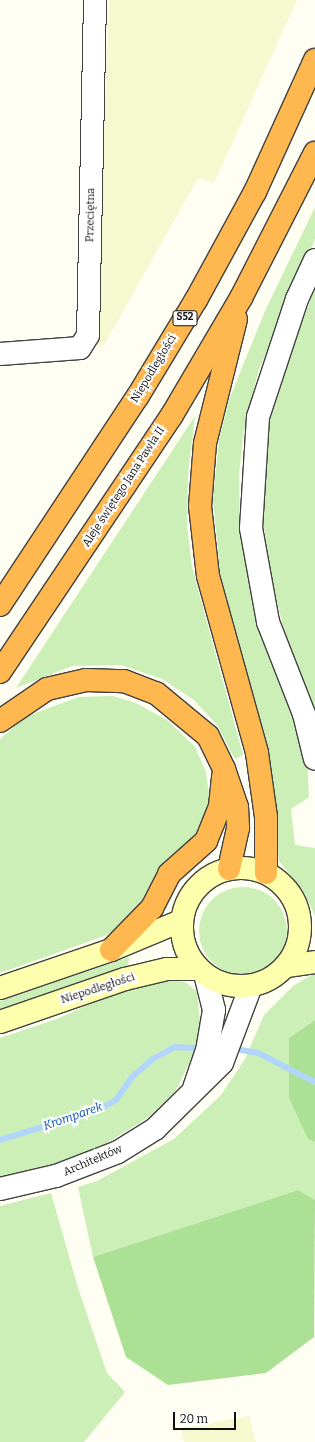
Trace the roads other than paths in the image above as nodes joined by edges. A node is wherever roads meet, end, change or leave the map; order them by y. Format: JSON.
{"nodes":[{"id":1,"x":95,"y":0,"type":"edge"},
{"id":2,"x":315,"y":60,"type":"edge"},
{"id":3,"x":315,"y":153,"type":"edge"},
{"id":4,"x":315,"y":260,"type":"edge"},
{"id":5,"x":241,"y":298,"type":"junction"},
{"id":6,"x":0,"y":354,"type":"edge"},
{"id":7,"x":30,"y":561,"type":"junction"},
{"id":8,"x":0,"y":592,"type":"edge"},
{"id":9,"x":0,"y":605,"type":"edge"},
{"id":10,"x":0,"y":672,"type":"edge"},
{"id":11,"x":0,"y":721,"type":"edge"},
{"id":12,"x":315,"y":759,"type":"edge"},
{"id":13,"x":224,"y":769,"type":"junction"},
{"id":14,"x":229,"y":869,"type":"junction"},
{"id":15,"x":266,"y":873,"type":"junction"},
{"id":16,"x":182,"y":921,"type":"junction"},
{"id":17,"x":308,"y":927,"type":"edge"},
{"id":18,"x":111,"y":950,"type":"junction"},
{"id":19,"x":315,"y":962,"type":"edge"},
{"id":20,"x":287,"y":966,"type":"junction"},
{"id":21,"x":202,"y":972,"type":"junction"},
{"id":22,"x":251,"y":986,"type":"junction"},
{"id":23,"x":0,"y":988,"type":"edge"},
{"id":24,"x":0,"y":1022,"type":"edge"},
{"id":25,"x":192,"y":1094,"type":"junction"},
{"id":26,"x":0,"y":1189,"type":"edge"}],
"edges":[{"from":1,"to":6,"type":"street","name":"Przeciętna"},
{"from":2,"to":7,"type":"highway","name":"Niepodległości","number":"S52"},
{"from":3,"to":5,"type":"highway"},
{"from":4,"to":12,"type":"street"},
{"from":5,"to":10,"type":"highway","name":"Aleje świętego Jana Pawła II"},
{"from":5,"to":15,"type":"highway"},
{"from":7,"to":8,"type":"highway"},
{"from":7,"to":9,"type":"highway","number":"S52"},
{"from":11,"to":13,"type":"highway"},
{"from":13,"to":14,"type":"highway"},
{"from":13,"to":18,"type":"highway"},
{"from":14,"to":15,"type":"main road"},
{"from":14,"to":16,"type":"main road"},
{"from":15,"to":17,"type":"main road"},
{"from":16,"to":18,"type":"main road"},
{"from":16,"to":21,"type":"main road"},
{"from":17,"to":20,"type":"main road"},
{"from":18,"to":23,"type":"main road"},
{"from":19,"to":20,"type":"main road"},
{"from":20,"to":22,"type":"main road"},
{"from":21,"to":22,"type":"main road"},
{"from":21,"to":24,"type":"main road","name":"Niepodległości"},
{"from":21,"to":25,"type":"street","name":"Architektów"},
{"from":22,"to":25,"type":"street","name":"Architektów"},
{"from":25,"to":26,"type":"street","name":"Architektów"}]}
